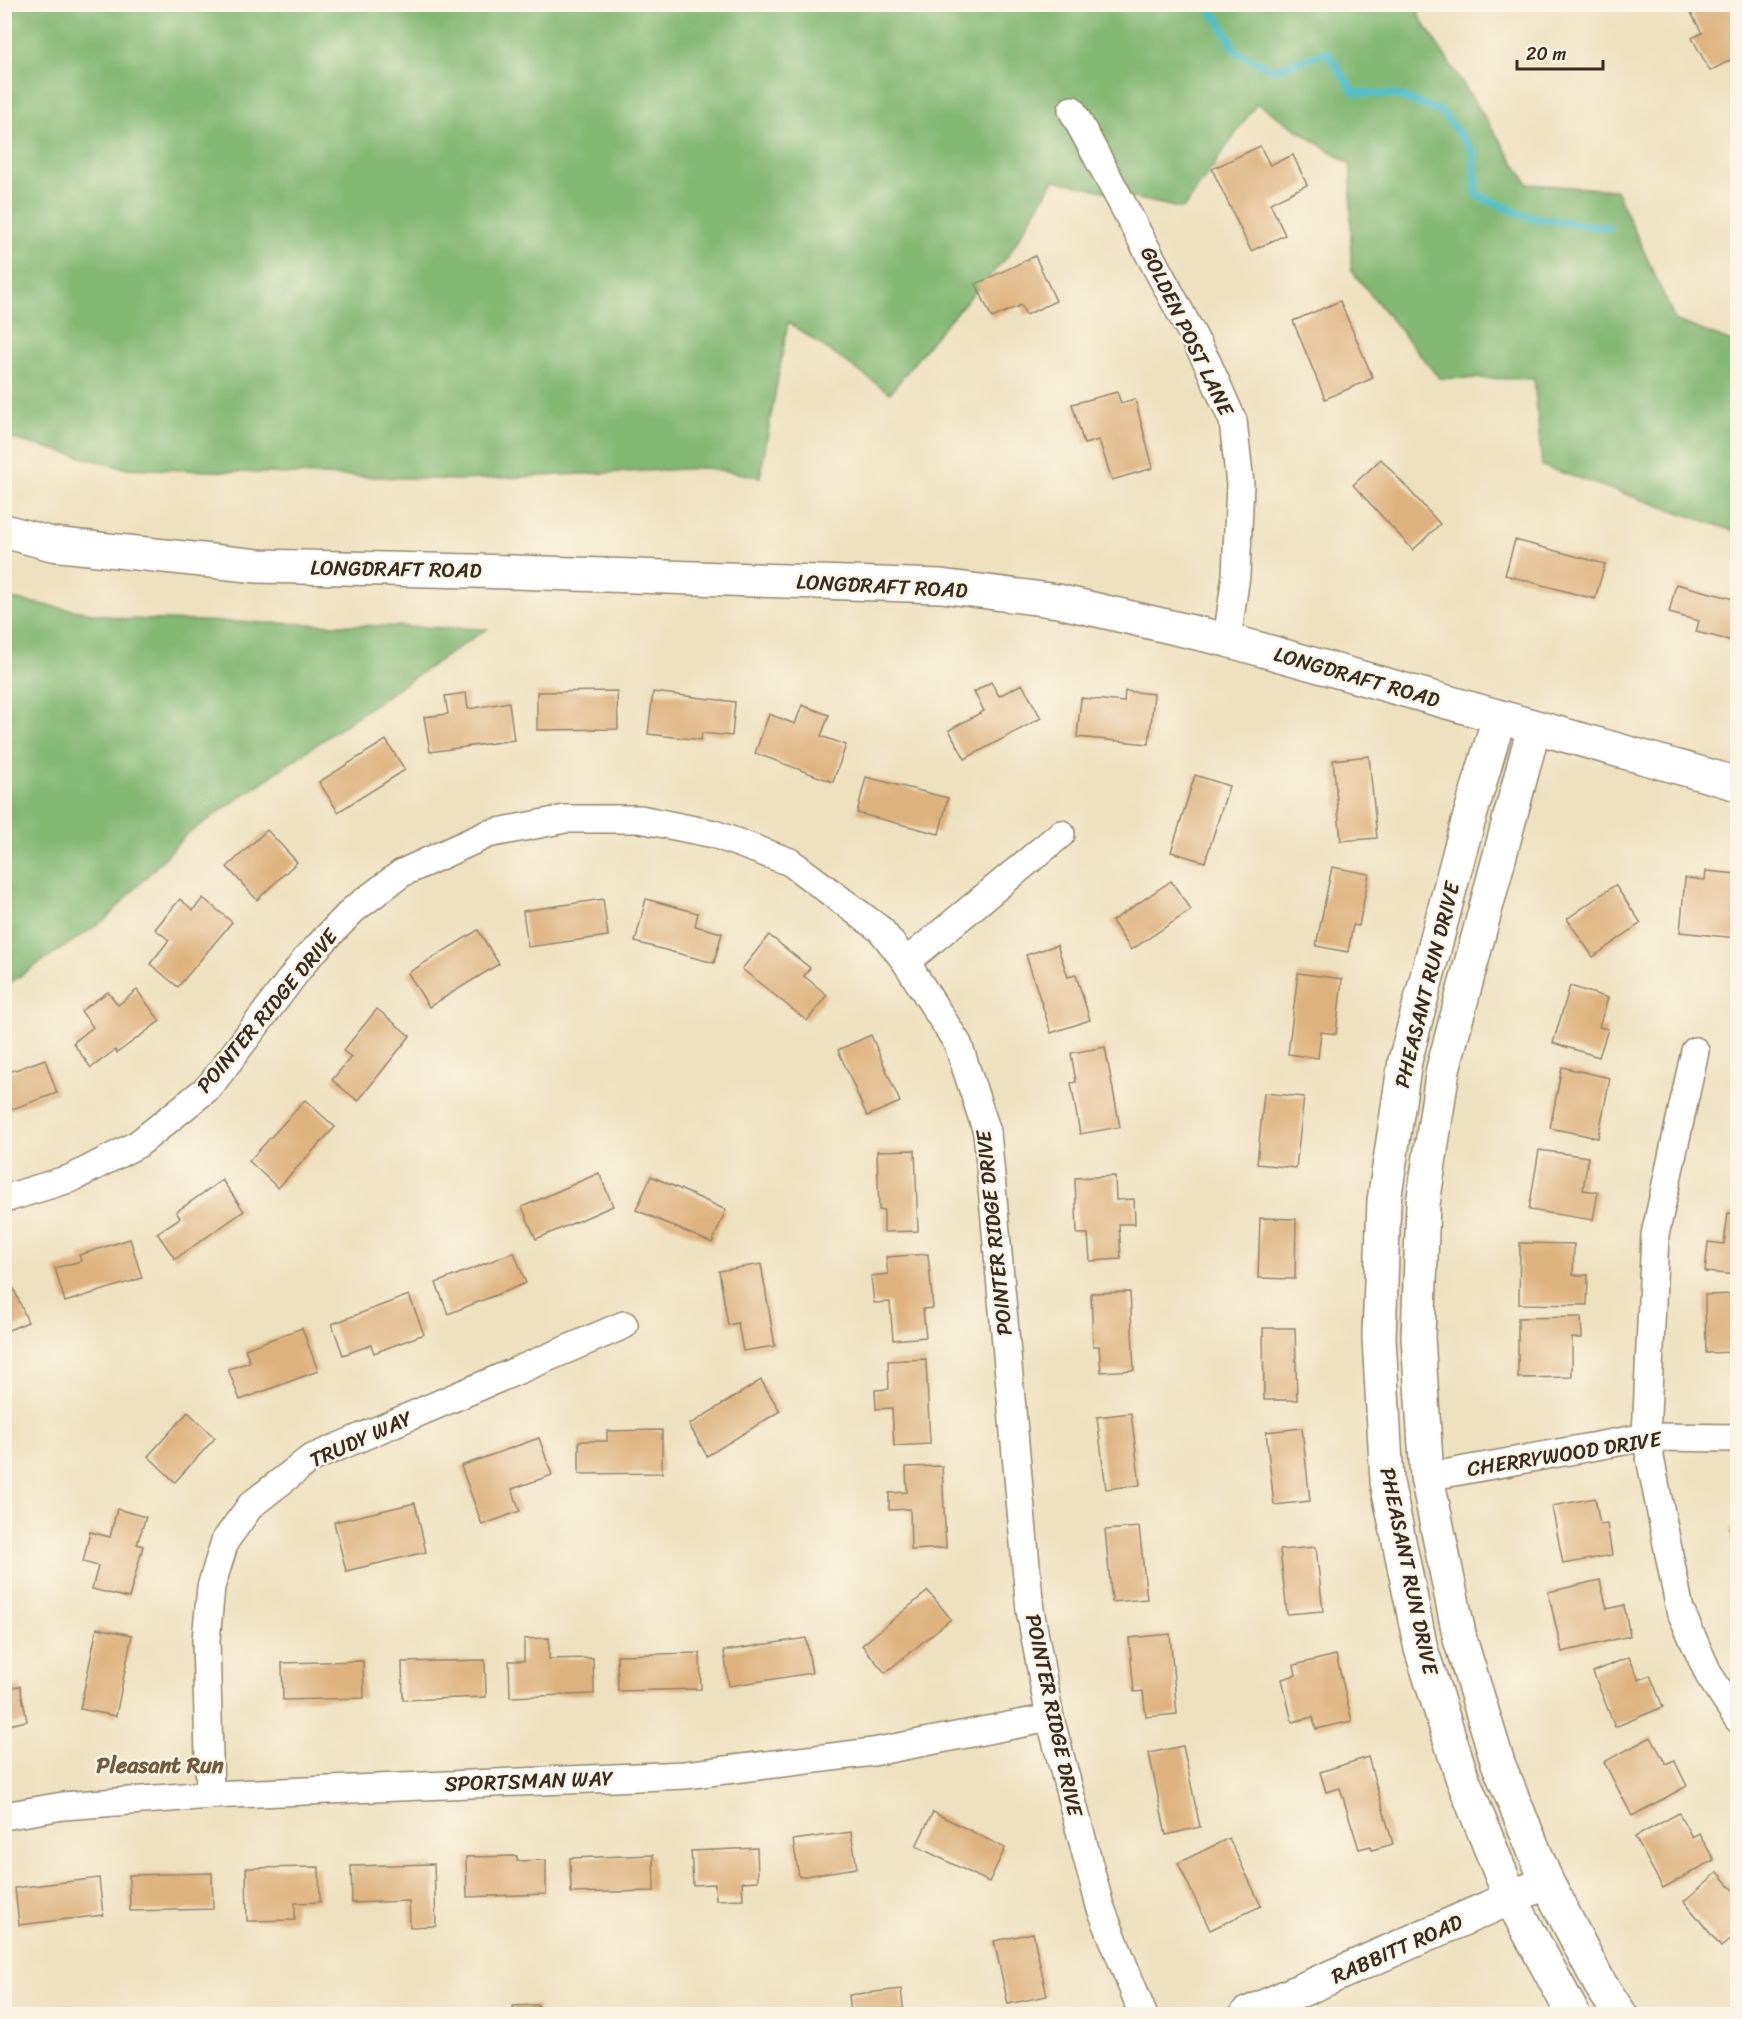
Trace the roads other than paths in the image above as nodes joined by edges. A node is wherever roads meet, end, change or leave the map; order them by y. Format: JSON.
{"nodes":[{"id":1,"x":1072,"y":110,"type":"dead end"},
{"id":2,"x":4,"y":531,"type":"edge"},
{"id":3,"x":1227,"y":640,"type":"junction"},
{"id":4,"x":1499,"y":717,"type":"junction"},
{"id":5,"x":1534,"y":727,"type":"junction"},
{"id":6,"x":1737,"y":784,"type":"edge"},
{"id":7,"x":1061,"y":834,"type":"dead end"},
{"id":8,"x":906,"y":962,"type":"junction"},
{"id":9,"x":1695,"y":1051,"type":"dead end"},
{"id":10,"x":4,"y":1200,"type":"edge"},
{"id":11,"x":624,"y":1325,"type":"dead end"},
{"id":12,"x":1646,"y":1437,"type":"junction"},
{"id":13,"x":1737,"y":1438,"type":"edge"},
{"id":14,"x":1426,"y":1477,"type":"junction"},
{"id":15,"x":1050,"y":1718,"type":"junction"},
{"id":16,"x":1737,"y":1719,"type":"edge"},
{"id":17,"x":210,"y":1795,"type":"junction"},
{"id":18,"x":4,"y":1816,"type":"edge"},
{"id":19,"x":1547,"y":1882,"type":"junction"},
{"id":20,"x":1511,"y":1899,"type":"junction"},
{"id":21,"x":1143,"y":2014,"type":"edge"},
{"id":22,"x":1247,"y":2014,"type":"edge"},
{"id":23,"x":1573,"y":2014,"type":"edge"},
{"id":24,"x":1620,"y":2014,"type":"edge"}],
"edges":[{"from":1,"to":3,"type":"street","name":"GOLDEN POST LANE"},
{"from":2,"to":3,"type":"street","name":"LONGDRAFT ROAD"},
{"from":3,"to":4,"type":"street","name":"LONGDRAFT ROAD"},
{"from":4,"to":5,"type":"street","name":"LONGDRAFT ROAD"},
{"from":4,"to":20,"type":"street","name":"PHEASANT RUN DRIVE"},
{"from":5,"to":6,"type":"street","name":"LONGDRAFT ROAD"},
{"from":5,"to":14,"type":"street","name":"PHEASANT RUN DRIVE"},
{"from":7,"to":8,"type":"street"},
{"from":8,"to":10,"type":"street","name":"POINTER RIDGE DRIVE"},
{"from":8,"to":15,"type":"street","name":"POINTER RIDGE DRIVE"},
{"from":9,"to":12,"type":"street"},
{"from":11,"to":17,"type":"street","name":"TRUDY WAY"},
{"from":12,"to":13,"type":"street","name":"CHERRYWOOD DRIVE"},
{"from":12,"to":14,"type":"street","name":"CHERRYWOOD DRIVE"},
{"from":12,"to":16,"type":"street"},
{"from":14,"to":19,"type":"street","name":"PHEASANT RUN DRIVE"},
{"from":15,"to":17,"type":"street","name":"SPORTSMAN WAY"},
{"from":15,"to":21,"type":"street","name":"POINTER RIDGE DRIVE"},
{"from":17,"to":18,"type":"street","name":"SPORTSMAN WAY"},
{"from":19,"to":20,"type":"street","name":"RABBITT ROAD"},
{"from":19,"to":24,"type":"street","name":"PHEASANT RUN DRIVE"},
{"from":20,"to":22,"type":"street","name":"RABBITT ROAD"},
{"from":20,"to":23,"type":"street","name":"PHEASANT RUN DRIVE"}]}
